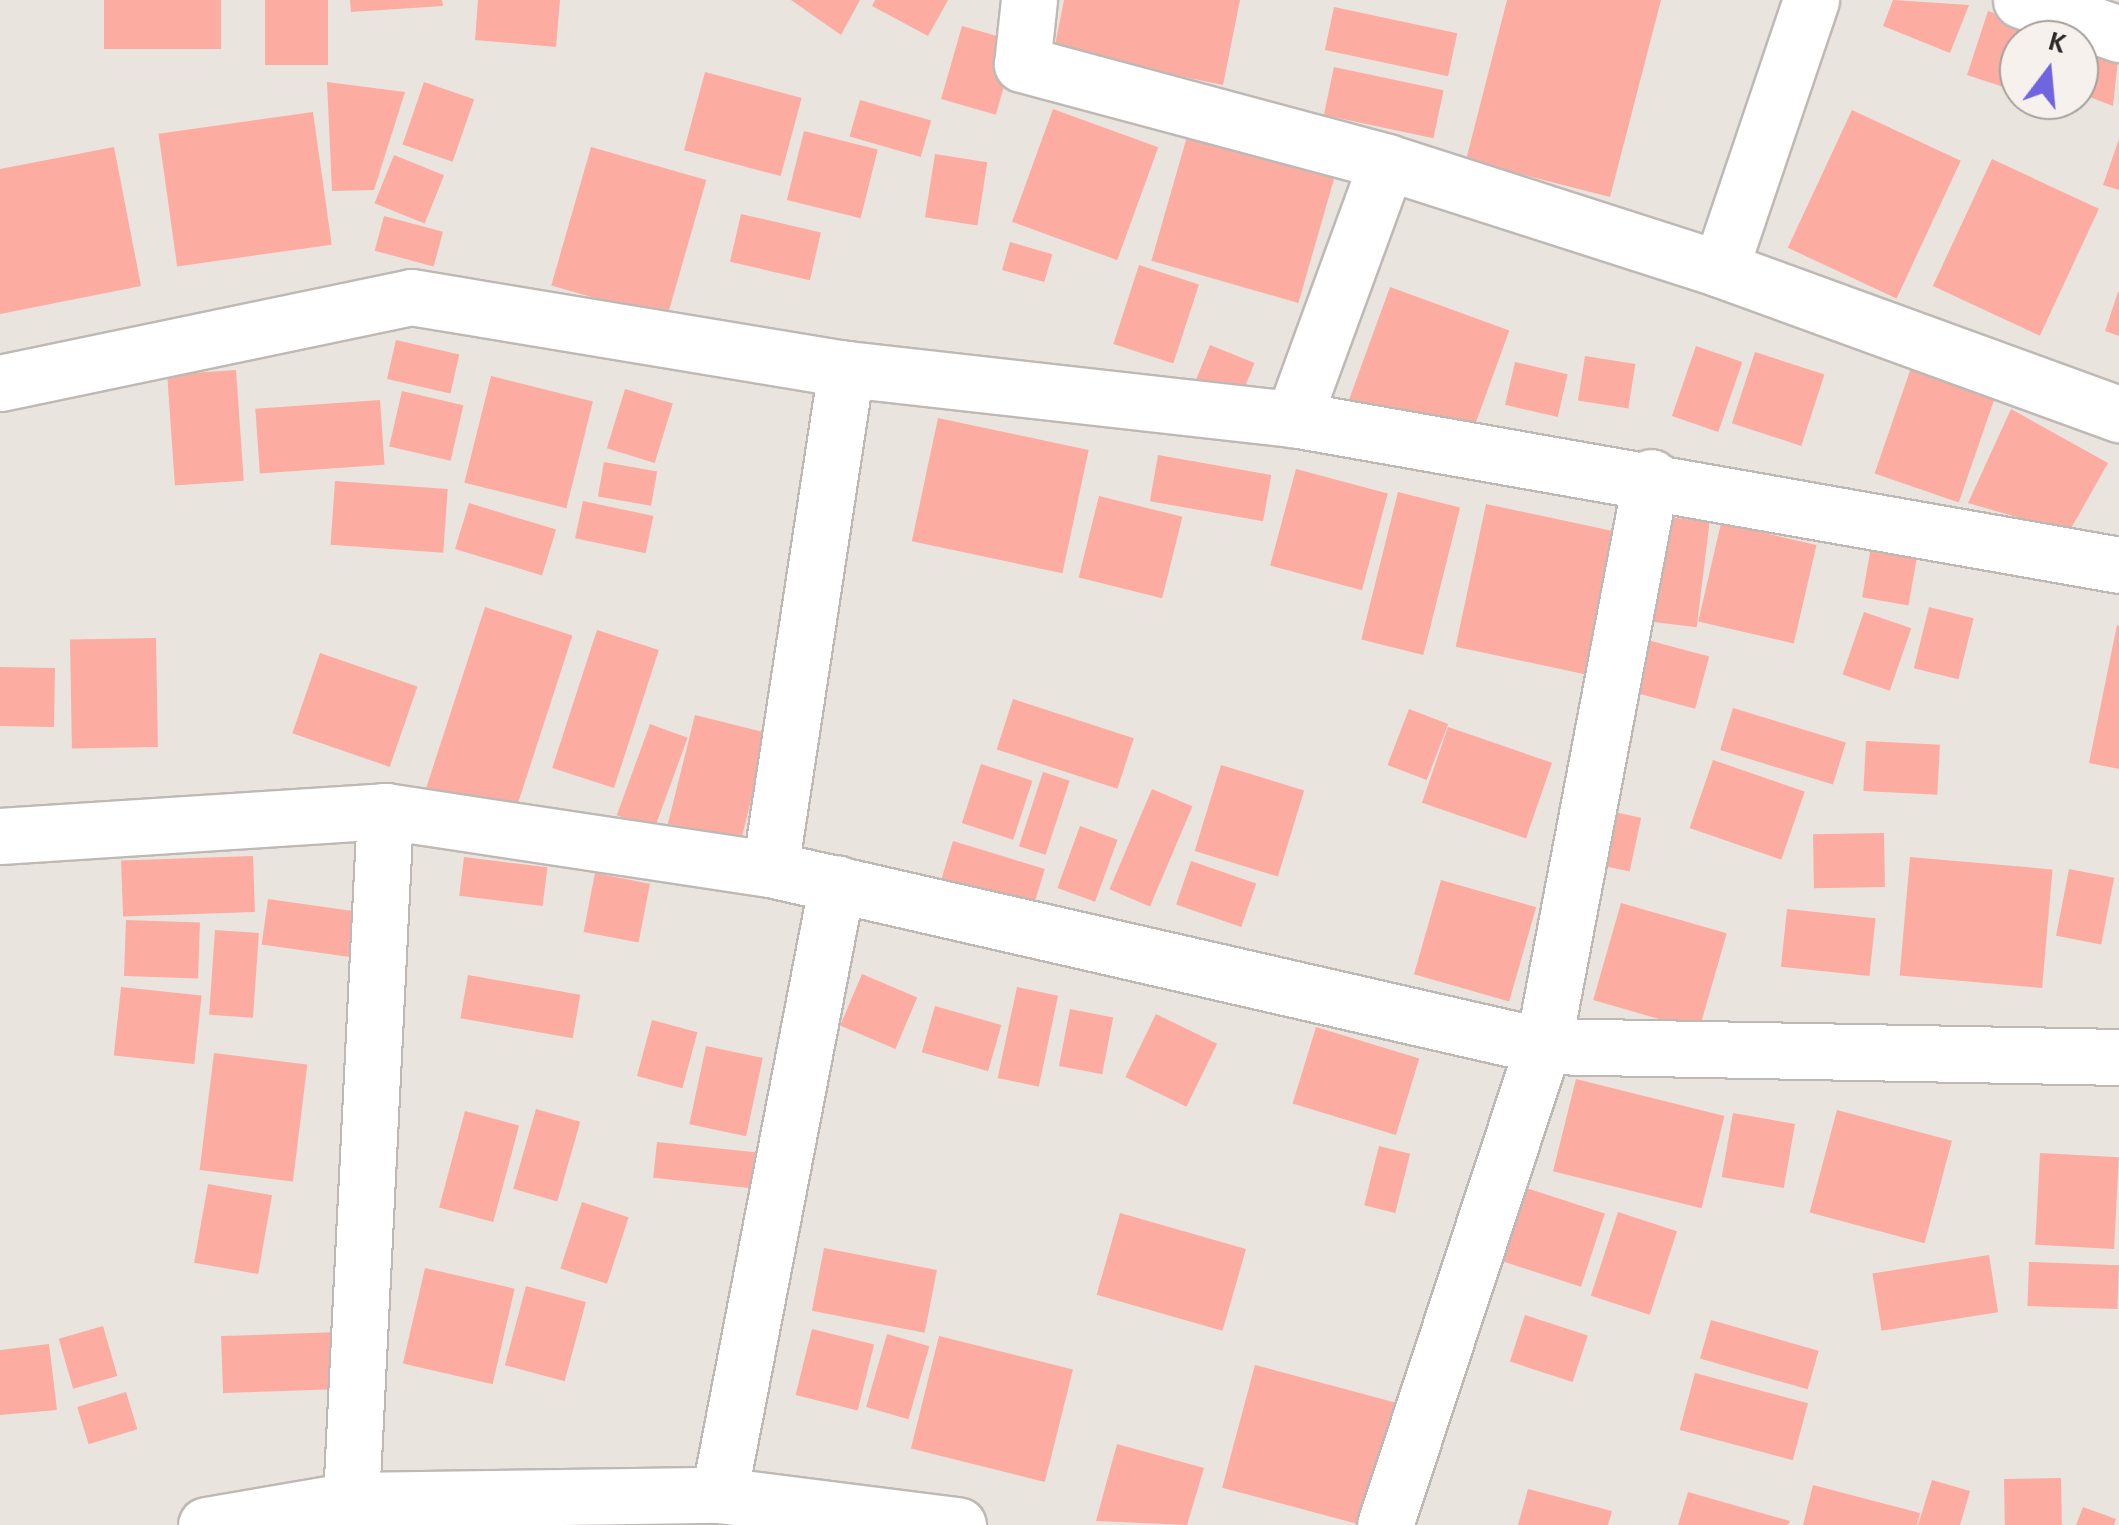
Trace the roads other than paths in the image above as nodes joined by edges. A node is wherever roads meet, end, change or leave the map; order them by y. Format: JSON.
{"nodes":[{"id":1,"x":1029,"y":0,"type":"edge"},
{"id":2,"x":1811,"y":0,"type":"edge"},
{"id":3,"x":2020,"y":0,"type":"edge"},
{"id":4,"x":2119,"y":34,"type":"edge"},
{"id":5,"x":1387,"y":162,"type":"junction"},
{"id":6,"x":1720,"y":268,"type":"junction"},
{"id":7,"x":846,"y":369,"type":"junction"},
{"id":8,"x":0,"y":384,"type":"edge"},
{"id":9,"x":2119,"y":414,"type":"edge"},
{"id":10,"x":1294,"y":419,"type":"junction"},
{"id":11,"x":1651,"y":477,"type":"junction"},
{"id":12,"x":2119,"y":565,"type":"edge"},
{"id":13,"x":385,"y":811,"type":"junction"},
{"id":14,"x":0,"y":836,"type":"edge"},
{"id":15,"x":770,"y":869,"type":"junction"},
{"id":16,"x":837,"y":883,"type":"junction"},
{"id":17,"x":1542,"y":1046,"type":"junction"},
{"id":18,"x":2119,"y":1057,"type":"edge"},
{"id":19,"x":719,"y":1495,"type":"junction"},
{"id":20,"x":351,"y":1500,"type":"junction"},
{"id":21,"x":206,"y":1525,"type":"edge"},
{"id":22,"x":958,"y":1525,"type":"edge"},
{"id":23,"x":1384,"y":1525,"type":"edge"}],
"edges":[{"from":1,"to":5,"type":"street"},
{"from":2,"to":6,"type":"street"},
{"from":3,"to":4,"type":"street"},
{"from":5,"to":6,"type":"street"},
{"from":5,"to":10,"type":"street"},
{"from":6,"to":9,"type":"street"},
{"from":7,"to":8,"type":"street"},
{"from":7,"to":10,"type":"street"},
{"from":7,"to":15,"type":"street"},
{"from":10,"to":11,"type":"street"},
{"from":11,"to":12,"type":"street"},
{"from":11,"to":17,"type":"street"},
{"from":13,"to":14,"type":"street"},
{"from":13,"to":15,"type":"street"},
{"from":13,"to":20,"type":"street"},
{"from":15,"to":16,"type":"street"},
{"from":16,"to":17,"type":"street"},
{"from":16,"to":19,"type":"street"},
{"from":17,"to":18,"type":"street"},
{"from":17,"to":23,"type":"street"},
{"from":19,"to":20,"type":"street"},
{"from":19,"to":22,"type":"street"},
{"from":20,"to":21,"type":"street"}]}
